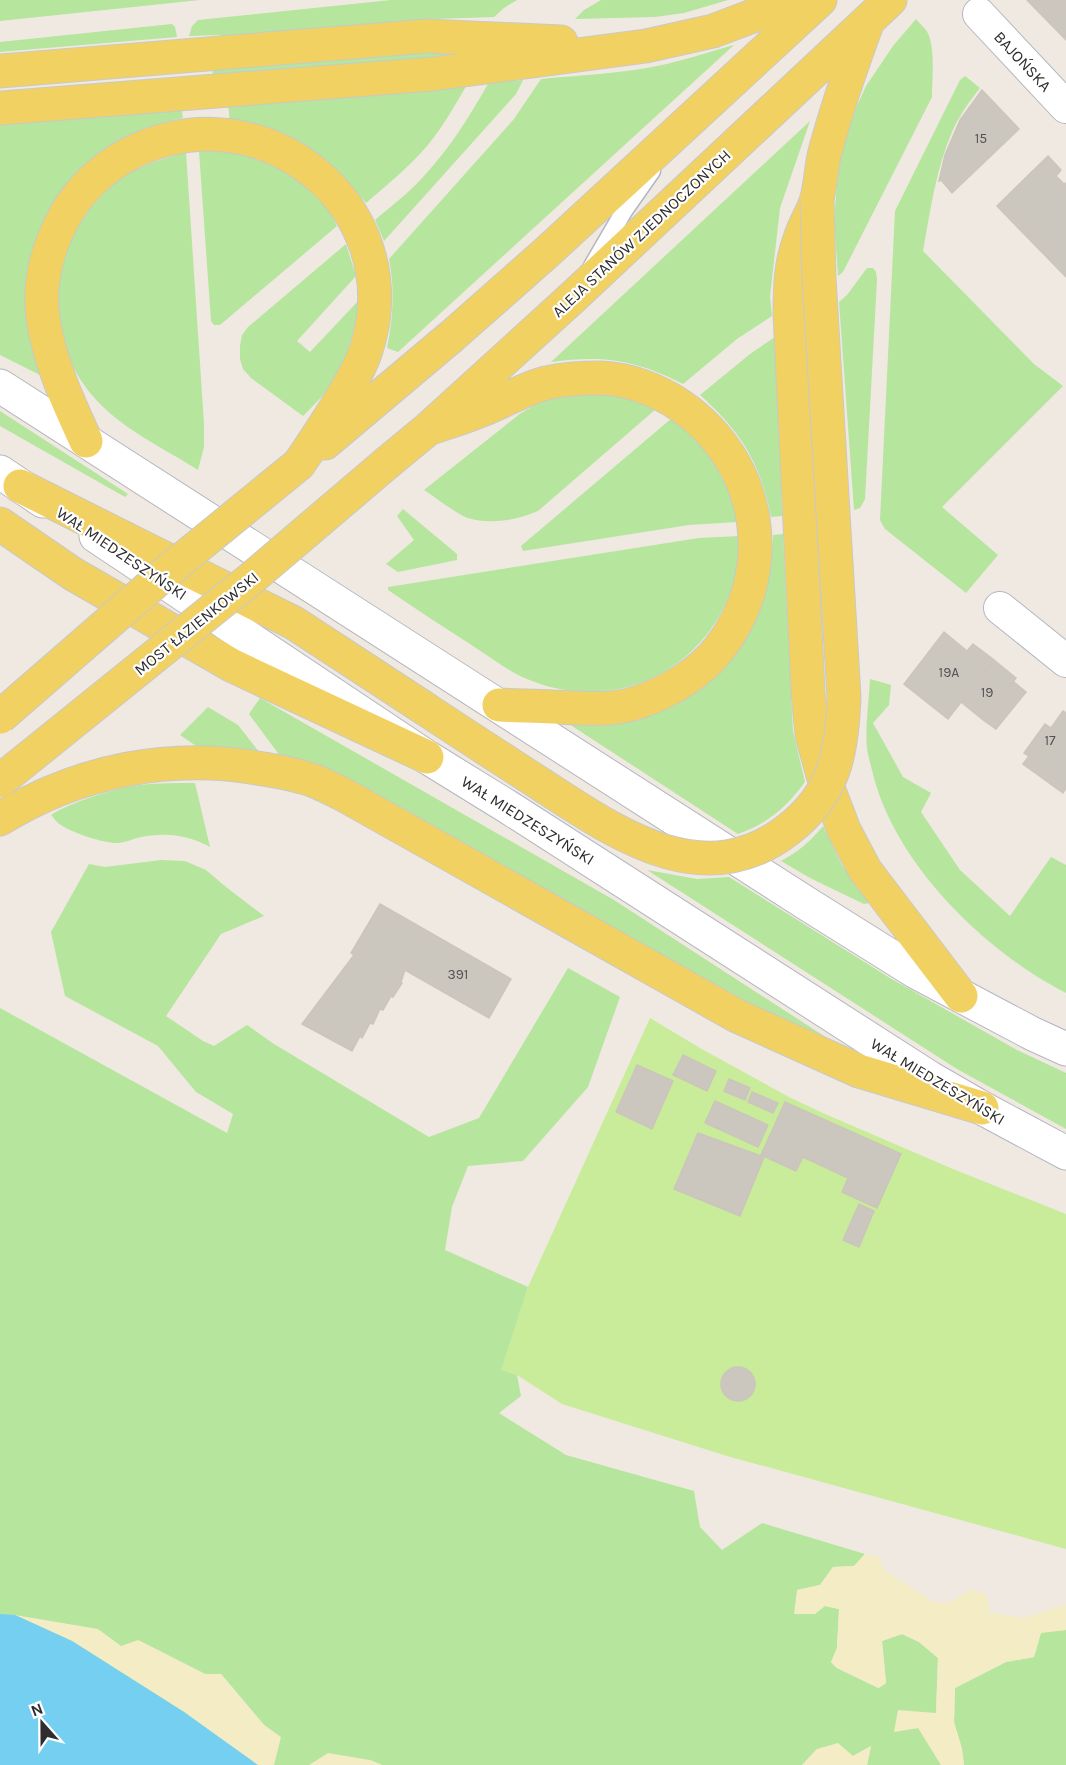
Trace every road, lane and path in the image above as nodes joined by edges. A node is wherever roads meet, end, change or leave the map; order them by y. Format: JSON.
{"nodes":[{"id":1,"x":786,"y":0,"type":"edge"},
{"id":2,"x":820,"y":0,"type":"edge"},
{"id":3,"x":879,"y":11,"type":"edge"},
{"id":4,"x":979,"y":14,"type":"dead end"},
{"id":5,"x":646,"y":45,"type":"junction"},
{"id":6,"x":0,"y":71,"type":"edge"},
{"id":7,"x":1066,"y":107,"type":"edge"},
{"id":8,"x":0,"y":108,"type":"edge"},
{"id":9,"x":691,"y":118,"type":"junction"},
{"id":10,"x":817,"y":199,"type":"junction"},
{"id":11,"x":573,"y":297,"type":"junction"},
{"id":12,"x":0,"y":386,"type":"edge"},
{"id":13,"x":335,"y":424,"type":"junction"},
{"id":14,"x":428,"y":429,"type":"junction"},
{"id":15,"x":86,"y":441,"type":"junction"},
{"id":16,"x":388,"y":462,"type":"joint"},
{"id":17,"x":10,"y":479,"type":"edge"},
{"id":18,"x":0,"y":524,"type":"edge"},
{"id":19,"x":1000,"y":608,"type":"dead end"},
{"id":20,"x":1066,"y":661,"type":"edge"},
{"id":21,"x":499,"y":705,"type":"junction"},
{"id":22,"x":0,"y":717,"type":"edge"},
{"id":23,"x":427,"y":757,"type":"junction"},
{"id":24,"x":0,"y":781,"type":"edge"},
{"id":25,"x":0,"y":819,"type":"edge"},
{"id":26,"x":961,"y":996,"type":"junction"},
{"id":27,"x":1066,"y":1049,"type":"edge"},
{"id":28,"x":982,"y":1108,"type":"junction"},
{"id":29,"x":1066,"y":1153,"type":"edge"}],
"edges":[{"from":1,"to":5,"type":"main road"},
{"from":2,"to":9,"type":"main road"},
{"from":3,"to":10,"type":"main road"},
{"from":3,"to":11,"type":"main road","name":"ALEJA STANÓW ZJEDNOCZONYCH"},
{"from":4,"to":7,"type":"street","name":"BAJOŃSKA"},
{"from":5,"to":6,"type":"main road"},
{"from":5,"to":8,"type":"main road"},
{"from":9,"to":11,"type":"lane"},
{"from":9,"to":13,"type":"main road"},
{"from":10,"to":17,"type":"main road","bridge":true},
{"from":10,"to":26,"type":"main road"},
{"from":11,"to":14,"type":"main road","name":"ALEJA STANÓW ZJEDNOCZONYCH"},
{"from":12,"to":15,"type":"main road"},
{"from":13,"to":15,"type":"main road"},
{"from":13,"to":22,"type":"main road","bridge":true},
{"from":14,"to":16,"type":"main road","name":"ALEJA STANÓW ZJEDNOCZONYCH"},
{"from":14,"to":21,"type":"main road"},
{"from":15,"to":21,"type":"main road"},
{"from":16,"to":24,"type":"main road","name":"MOST ŁAZIENKOWSKI","bridge":true},
{"from":17,"to":23,"type":"main road","name":"WAŁ MIEDZESZYŃSKI"},
{"from":18,"to":23,"type":"main road"},
{"from":19,"to":20,"type":"street"},
{"from":21,"to":26,"type":"main road"},
{"from":23,"to":28,"type":"main road","name":"WAŁ MIEDZESZYŃSKI"},
{"from":25,"to":28,"type":"main road"},
{"from":26,"to":27,"type":"main road"},
{"from":28,"to":29,"type":"main road","name":"WAŁ MIEDZESZYŃSKI"}]}
